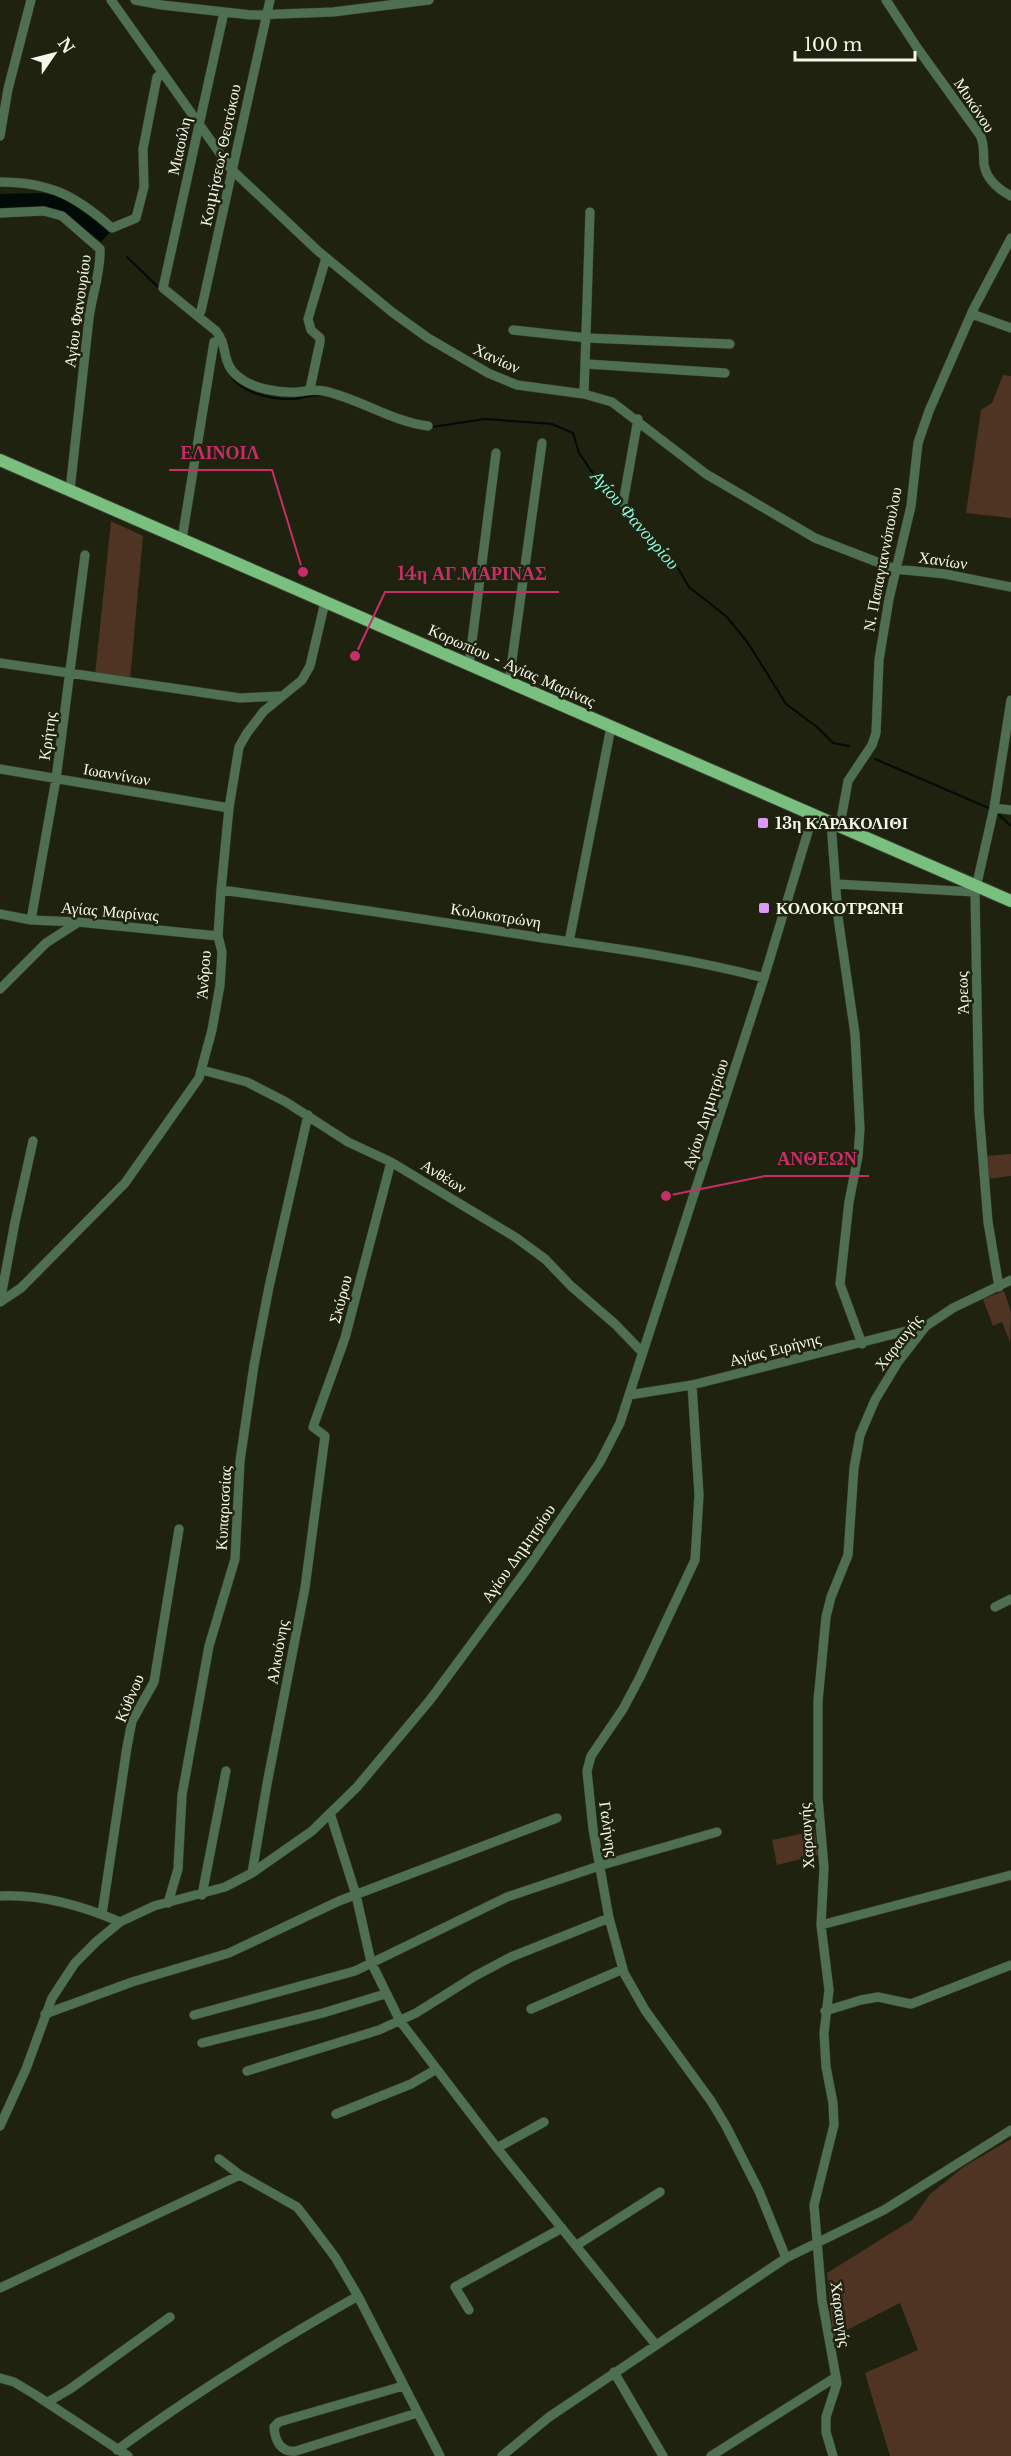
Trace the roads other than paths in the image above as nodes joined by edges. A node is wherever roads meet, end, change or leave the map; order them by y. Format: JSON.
{"nodes":[{"id":1,"x":31,"y":0,"type":"edge"},
{"id":2,"x":111,"y":0,"type":"edge"},
{"id":3,"x":135,"y":0,"type":"edge"},
{"id":4,"x":270,"y":0,"type":"edge"},
{"id":5,"x":429,"y":0,"type":"edge"},
{"id":6,"x":886,"y":0,"type":"edge"},
{"id":7,"x":224,"y":12,"type":"junction"},
{"id":8,"x":267,"y":14,"type":"junction"},
{"id":9,"x":164,"y":73,"type":"junction"},
{"id":10,"x":4,"y":86,"type":"edge"},
{"id":11,"x":200,"y":125,"type":"junction"},
{"id":12,"x":0,"y":136,"type":"edge"},
{"id":13,"x":231,"y":169,"type":"junction"},
{"id":14,"x":0,"y":182,"type":"edge"},
{"id":15,"x":1011,"y":196,"type":"edge"},
{"id":16,"x":590,"y":212,"type":"dead end"},
{"id":17,"x":0,"y":213,"type":"edge"},
{"id":18,"x":1011,"y":238,"type":"edge"},
{"id":19,"x":326,"y":258,"type":"junction"},
{"id":20,"x":972,"y":314,"type":"junction"},
{"id":21,"x":198,"y":316,"type":"junction"},
{"id":22,"x":1011,"y":328,"type":"edge"},
{"id":23,"x":513,"y":330,"type":"dead end"},
{"id":24,"x":587,"y":338,"type":"junction"},
{"id":25,"x":214,"y":342,"type":"dead end"},
{"id":26,"x":730,"y":344,"type":"dead end"},
{"id":27,"x":587,"y":364,"type":"junction"},
{"id":28,"x":725,"y":373,"type":"dead end"},
{"id":29,"x":310,"y":389,"type":"junction"},
{"id":30,"x":584,"y":394,"type":"junction"},
{"id":31,"x":638,"y":419,"type":"junction"},
{"id":32,"x":428,"y":426,"type":"dead end"},
{"id":33,"x":542,"y":443,"type":"dead end"},
{"id":34,"x":496,"y":453,"type":"dead end"},
{"id":35,"x":0,"y":460,"type":"edge"},
{"id":36,"x":70,"y":490,"type":"junction"},
{"id":37,"x":623,"y":503,"type":"dead end"},
{"id":38,"x":182,"y":539,"type":"junction"},
{"id":39,"x":85,"y":555,"type":"dead end"},
{"id":40,"x":895,"y":569,"type":"junction"},
{"id":41,"x":1011,"y":587,"type":"edge"},
{"id":42,"x":325,"y":602,"type":"junction"},
{"id":43,"x":0,"y":663,"type":"edge"},
{"id":44,"x":469,"y":665,"type":"junction"},
{"id":45,"x":72,"y":672,"type":"junction"},
{"id":46,"x":509,"y":682,"type":"junction"},
{"id":47,"x":281,"y":696,"type":"junction"},
{"id":48,"x":1011,"y":699,"type":"edge"},
{"id":49,"x":611,"y":727,"type":"junction"},
{"id":50,"x":0,"y":770,"type":"edge"},
{"id":51,"x":56,"y":779,"type":"junction"},
{"id":52,"x":229,"y":808,"type":"junction"},
{"id":53,"x":1011,"y":810,"type":"edge"},
{"id":54,"x":994,"y":812,"type":"junction"},
{"id":55,"x":813,"y":815,"type":"junction"},
{"id":56,"x":836,"y":824,"type":"junction"},
{"id":57,"x":836,"y":884,"type":"junction"},
{"id":58,"x":976,"y":889,"type":"junction"},
{"id":59,"x":221,"y":890,"type":"junction"},
{"id":60,"x":1011,"y":901,"type":"edge"},
{"id":61,"x":0,"y":914,"type":"edge"},
{"id":62,"x":31,"y":920,"type":"junction"},
{"id":63,"x":78,"y":922,"type":"junction"},
{"id":64,"x":218,"y":936,"type":"junction"},
{"id":65,"x":569,"y":942,"type":"junction"},
{"id":66,"x":764,"y":978,"type":"junction"},
{"id":67,"x":0,"y":989,"type":"edge"},
{"id":68,"x":202,"y":1071,"type":"junction"},
{"id":69,"x":308,"y":1115,"type":"junction"},
{"id":70,"x":33,"y":1141,"type":"dead end"},
{"id":71,"x":391,"y":1162,"type":"junction"},
{"id":72,"x":1011,"y":1280,"type":"edge"},
{"id":73,"x":999,"y":1287,"type":"junction"},
{"id":74,"x":0,"y":1302,"type":"edge"},
{"id":75,"x":926,"y":1326,"type":"junction"},
{"id":76,"x":862,"y":1344,"type":"junction"},
{"id":77,"x":642,"y":1352,"type":"junction"},
{"id":78,"x":692,"y":1385,"type":"junction"},
{"id":79,"x":629,"y":1395,"type":"junction"},
{"id":80,"x":325,"y":1436,"type":"joint"},
{"id":81,"x":179,"y":1529,"type":"dead end"},
{"id":82,"x":1011,"y":1599,"type":"edge"},
{"id":83,"x":995,"y":1607,"type":"dead end"},
{"id":84,"x":226,"y":1771,"type":"dead end"},
{"id":85,"x":330,"y":1813,"type":"junction"},
{"id":86,"x":557,"y":1818,"type":"dead end"},
{"id":87,"x":717,"y":1832,"type":"dead end"},
{"id":88,"x":599,"y":1866,"type":"junction"},
{"id":89,"x":252,"y":1873,"type":"junction"},
{"id":90,"x":1011,"y":1875,"type":"edge"},
{"id":91,"x":356,"y":1894,"type":"junction"},
{"id":92,"x":201,"y":1895,"type":"junction"},
{"id":93,"x":0,"y":1896,"type":"edge"},
{"id":94,"x":168,"y":1903,"type":"junction"},
{"id":95,"x":102,"y":1914,"type":"junction"},
{"id":96,"x":609,"y":1918,"type":"junction"},
{"id":97,"x":120,"y":1922,"type":"junction"},
{"id":98,"x":821,"y":1925,"type":"junction"},
{"id":99,"x":371,"y":1962,"type":"junction"},
{"id":100,"x":1011,"y":1965,"type":"edge"},
{"id":101,"x":623,"y":1969,"type":"junction"},
{"id":102,"x":385,"y":1994,"type":"junction"},
{"id":103,"x":531,"y":2009,"type":"dead end"},
{"id":104,"x":825,"y":2011,"type":"junction"},
{"id":105,"x":45,"y":2014,"type":"junction"},
{"id":106,"x":194,"y":2015,"type":"dead end"},
{"id":107,"x":400,"y":2021,"type":"junction"},
{"id":108,"x":202,"y":2043,"type":"dead end"},
{"id":109,"x":435,"y":2070,"type":"junction"},
{"id":110,"x":247,"y":2071,"type":"dead end"},
{"id":111,"x":336,"y":2114,"type":"dead end"},
{"id":112,"x":544,"y":2122,"type":"dead end"},
{"id":113,"x":0,"y":2126,"type":"edge"},
{"id":114,"x":1011,"y":2130,"type":"edge"},
{"id":115,"x":497,"y":2148,"type":"junction"},
{"id":116,"x":219,"y":2158,"type":"dead end"},
{"id":117,"x":240,"y":2175,"type":"junction"},
{"id":118,"x":660,"y":2192,"type":"dead end"},
{"id":119,"x":562,"y":2228,"type":"junction"},
{"id":120,"x":817,"y":2242,"type":"junction"},
{"id":121,"x":577,"y":2245,"type":"junction"},
{"id":122,"x":786,"y":2258,"type":"junction"},
{"id":123,"x":0,"y":2288,"type":"edge"},
{"id":124,"x":358,"y":2296,"type":"junction"},
{"id":125,"x":468,"y":2310,"type":"dead end"},
{"id":126,"x":171,"y":2317,"type":"dead end"},
{"id":127,"x":656,"y":2345,"type":"junction"},
{"id":128,"x":615,"y":2372,"type":"junction"},
{"id":129,"x":836,"y":2377,"type":"junction"},
{"id":130,"x":0,"y":2378,"type":"edge"},
{"id":131,"x":403,"y":2386,"type":"junction"},
{"id":132,"x":48,"y":2402,"type":"junction"},
{"id":133,"x":417,"y":2412,"type":"junction"},
{"id":134,"x":117,"y":2450,"type":"junction"},
{"id":135,"x":128,"y":2456,"type":"edge"},
{"id":136,"x":440,"y":2456,"type":"edge"},
{"id":137,"x":502,"y":2456,"type":"edge"},
{"id":138,"x":663,"y":2456,"type":"edge"},
{"id":139,"x":711,"y":2456,"type":"edge"},
{"id":140,"x":833,"y":2456,"type":"edge"}],
"edges":[{"from":1,"to":10,"type":"street"},
{"from":2,"to":9,"type":"street","name":"Χανίων"},
{"from":3,"to":7,"type":"street"},
{"from":4,"to":8,"type":"street","name":"Κοιμήσεως Θεοτόκου"},
{"from":5,"to":8,"type":"street"},
{"from":6,"to":15,"type":"street","name":"Μυκόνου"},
{"from":7,"to":8,"type":"street"},
{"from":7,"to":11,"type":"street","name":"Μιαούλη"},
{"from":8,"to":13,"type":"street","name":"Κοιμήσεως Θεοτόκου"},
{"from":9,"to":11,"type":"street","name":"Χανίων"},
{"from":9,"to":14,"type":"street"},
{"from":10,"to":12,"type":"street"},
{"from":11,"to":13,"type":"street","name":"Χανίων"},
{"from":11,"to":21,"type":"street","name":"Μιαούλη"},
{"from":13,"to":19,"type":"street","name":"Χανίων"},
{"from":13,"to":21,"type":"street","name":"Κοιμήσεως Θεοτόκου"},
{"from":16,"to":24,"type":"street"},
{"from":17,"to":36,"type":"street","name":"Αγίου Φανουρίου"},
{"from":18,"to":20,"type":"street","name":"Ν. Παπαγιαννόπουλου"},
{"from":19,"to":29,"type":"street"},
{"from":19,"to":30,"type":"street","name":"Χανίων"},
{"from":20,"to":22,"type":"street"},
{"from":20,"to":40,"type":"street","name":"Ν. Παπαγιαννόπουλου"},
{"from":21,"to":29,"type":"street"},
{"from":23,"to":24,"type":"street"},
{"from":24,"to":26,"type":"street"},
{"from":24,"to":27,"type":"street"},
{"from":25,"to":38,"type":"street"},
{"from":27,"to":28,"type":"street"},
{"from":27,"to":30,"type":"street"},
{"from":29,"to":32,"type":"street"},
{"from":30,"to":31,"type":"street","name":"Χανίων"},
{"from":31,"to":37,"type":"street"},
{"from":31,"to":40,"type":"street","name":"Χανίων"},
{"from":33,"to":46,"type":"street"},
{"from":34,"to":44,"type":"street"},
{"from":35,"to":36,"type":"main road","name":"Κορωπίου - Αγίας Μαρίνας"},
{"from":36,"to":38,"type":"main road","name":"Κορωπίου - Αγίας Μαρίνας"},
{"from":38,"to":42,"type":"main road","name":"Κορωπίου - Αγίας Μαρίνας"},
{"from":39,"to":45,"type":"street","name":"Κρήτης"},
{"from":40,"to":41,"type":"street","name":"Χανίων"},
{"from":40,"to":56,"type":"street","name":"Ν. Παπαγιαννόπουλου"},
{"from":42,"to":44,"type":"main road","name":"Κορωπίου - Αγίας Μαρίνας"},
{"from":42,"to":47,"type":"street","name":"Άνδρου"},
{"from":43,"to":45,"type":"street"},
{"from":44,"to":46,"type":"main road","name":"Κορωπίου - Αγίας Μαρίνας"},
{"from":45,"to":47,"type":"street"},
{"from":45,"to":51,"type":"street","name":"Κρήτης"},
{"from":46,"to":49,"type":"main road","name":"Κορωπίου - Αγίας Μαρίνας"},
{"from":47,"to":52,"type":"street","name":"Άνδρου"},
{"from":48,"to":54,"type":"street","name":"Άρεως"},
{"from":49,"to":55,"type":"main road","name":"Κορωπίου - Αγίας Μαρίνας"},
{"from":49,"to":65,"type":"street"},
{"from":50,"to":51,"type":"street","name":"Ιωαννίνων"},
{"from":51,"to":52,"type":"street","name":"Ιωαννίνων"},
{"from":51,"to":62,"type":"street","name":"Κρήτης"},
{"from":52,"to":59,"type":"street","name":"Άνδρου"},
{"from":53,"to":54,"type":"street"},
{"from":54,"to":58,"type":"street","name":"Άρεως"},
{"from":55,"to":56,"type":"main road","name":"Κορωπίου - Αγίας Μαρίνας"},
{"from":55,"to":66,"type":"street","name":"Αγίου Δημητρίου"},
{"from":56,"to":57,"type":"street","name":"Ν. Παπαγιαννόπουλου"},
{"from":56,"to":58,"type":"main road","name":"Κορωπίου - Αγίας Μαρίνας"},
{"from":57,"to":58,"type":"street"},
{"from":57,"to":76,"type":"street","name":"Ν. Παπαγιαννόπουλου"},
{"from":58,"to":60,"type":"main road","name":"Κορωπίου - Αγίας Μαρίνας"},
{"from":58,"to":73,"type":"street","name":"Άρεως"},
{"from":59,"to":64,"type":"street","name":"Άνδρου"},
{"from":59,"to":65,"type":"street","name":"Κολοκοτρώνη"},
{"from":61,"to":62,"type":"street","name":"Αγίας Μαρίνας"},
{"from":62,"to":63,"type":"street","name":"Αγίας Μαρίνας"},
{"from":63,"to":64,"type":"street","name":"Αγίας Μαρίνας"},
{"from":63,"to":67,"type":"street"},
{"from":64,"to":68,"type":"street","name":"Άνδρου"},
{"from":65,"to":66,"type":"street","name":"Κολοκοτρώνη"},
{"from":66,"to":77,"type":"street","name":"Αγίου Δημητρίου"},
{"from":68,"to":69,"type":"street","name":"Ανθέων"},
{"from":68,"to":74,"type":"street","name":"Άνδρου"},
{"from":69,"to":71,"type":"street","name":"Ανθέων"},
{"from":69,"to":94,"type":"street","name":"Κυπαρισσίας"},
{"from":70,"to":74,"type":"street"},
{"from":71,"to":77,"type":"street","name":"Ανθέων"},
{"from":71,"to":80,"type":"street","name":"Σκύρου"},
{"from":72,"to":73,"type":"street","name":"Χαραυγής"},
{"from":73,"to":75,"type":"street","name":"Χαραυγής"},
{"from":75,"to":76,"type":"street","name":"Αγίας Ειρήνης"},
{"from":75,"to":98,"type":"street","name":"Χαραυγής"},
{"from":76,"to":78,"type":"street","name":"Αγίας Ειρήνης"},
{"from":77,"to":79,"type":"street","name":"Αγίου Δημητρίου"},
{"from":78,"to":79,"type":"street","name":"Αγίας Ειρήνης"},
{"from":78,"to":88,"type":"street","name":"Γαλήνης"},
{"from":79,"to":85,"type":"street","name":"Αγίου Δημητρίου"},
{"from":80,"to":89,"type":"street","name":"Αλκυόνης"},
{"from":81,"to":95,"type":"street","name":"Κύθνου"},
{"from":82,"to":83,"type":"street"},
{"from":84,"to":92,"type":"street"},
{"from":85,"to":89,"type":"street","name":"Αγίου Δημητρίου"},
{"from":85,"to":91,"type":"street"},
{"from":86,"to":91,"type":"street"},
{"from":87,"to":88,"type":"street"},
{"from":88,"to":96,"type":"street","name":"Γαλήνης"},
{"from":88,"to":99,"type":"street"},
{"from":89,"to":92,"type":"street","name":"Αγίου Δημητρίου"},
{"from":90,"to":98,"type":"street"},
{"from":91,"to":99,"type":"street"},
{"from":91,"to":105,"type":"street"},
{"from":92,"to":94,"type":"street","name":"Αγίου Δημητρίου"},
{"from":93,"to":95,"type":"street"},
{"from":94,"to":97,"type":"street","name":"Αγίου Δημητρίου"},
{"from":95,"to":97,"type":"street"},
{"from":96,"to":101,"type":"street","name":"Γαλήνης"},
{"from":96,"to":107,"type":"street"},
{"from":97,"to":105,"type":"street","name":"Αγίου Δημητρίου"},
{"from":98,"to":104,"type":"street","name":"Χαραυγής"},
{"from":99,"to":102,"type":"street"},
{"from":99,"to":106,"type":"street"},
{"from":100,"to":104,"type":"street"},
{"from":101,"to":103,"type":"street"},
{"from":101,"to":122,"type":"street","name":"Γαλήνης"},
{"from":102,"to":107,"type":"street"},
{"from":102,"to":108,"type":"street"},
{"from":104,"to":120,"type":"street","name":"Χαραυγής"},
{"from":105,"to":113,"type":"street","name":"Αγίου Δημητρίου"},
{"from":107,"to":109,"type":"street"},
{"from":107,"to":110,"type":"street"},
{"from":109,"to":111,"type":"street"},
{"from":109,"to":115,"type":"street"},
{"from":112,"to":115,"type":"street"},
{"from":114,"to":120,"type":"street"},
{"from":115,"to":119,"type":"street"},
{"from":116,"to":117,"type":"street"},
{"from":117,"to":123,"type":"street"},
{"from":117,"to":124,"type":"street"},
{"from":118,"to":121,"type":"street"},
{"from":119,"to":121,"type":"street"},
{"from":119,"to":125,"type":"street"},
{"from":120,"to":122,"type":"street"},
{"from":120,"to":129,"type":"street","name":"Χαραυγής"},
{"from":121,"to":127,"type":"street"},
{"from":122,"to":127,"type":"street"},
{"from":124,"to":131,"type":"street"},
{"from":124,"to":134,"type":"street"},
{"from":126,"to":132,"type":"street"},
{"from":127,"to":128,"type":"street"},
{"from":128,"to":137,"type":"street"},
{"from":128,"to":138,"type":"street"},
{"from":129,"to":139,"type":"street"},
{"from":129,"to":140,"type":"street","name":"Χαραυγής"},
{"from":130,"to":132,"type":"street"},
{"from":131,"to":133,"type":"street"},
{"from":131,"to":133,"type":"street"},
{"from":132,"to":134,"type":"street"},
{"from":133,"to":136,"type":"street"},
{"from":134,"to":135,"type":"street"}]}
